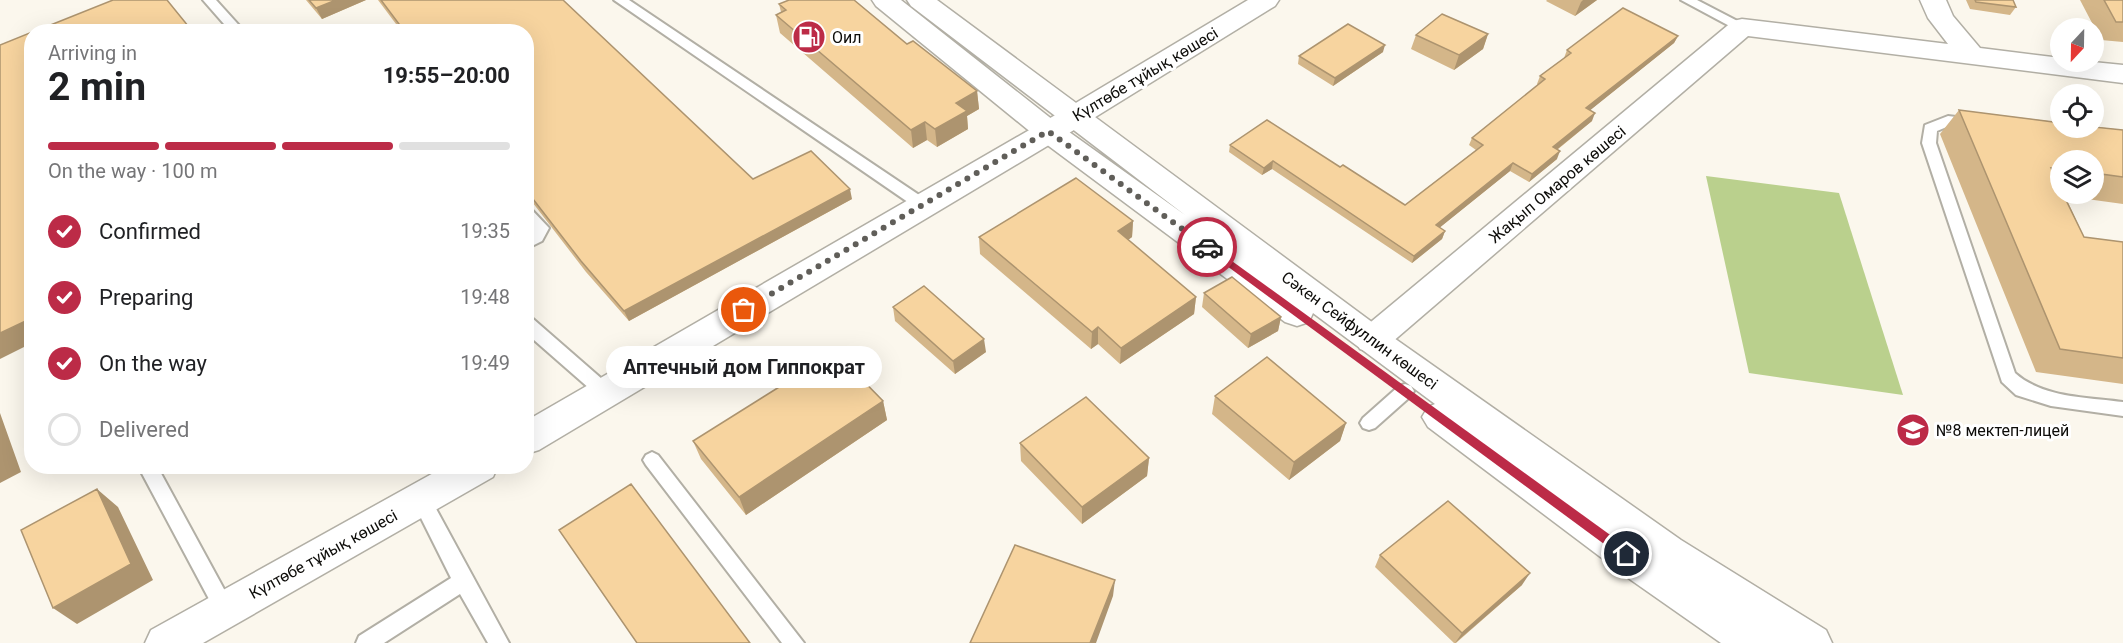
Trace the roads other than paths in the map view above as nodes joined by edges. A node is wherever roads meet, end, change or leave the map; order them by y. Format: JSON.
{"nodes":[{"id":1,"x":208,"y":0,"type":"edge"},
{"id":2,"x":620,"y":0,"type":"edge"},
{"id":3,"x":885,"y":0,"type":"edge"},
{"id":4,"x":920,"y":0,"type":"edge"},
{"id":5,"x":1266,"y":0,"type":"edge"},
{"id":6,"x":1687,"y":0,"type":"edge"},
{"id":7,"x":1933,"y":0,"type":"edge"},
{"id":8,"x":231,"y":24,"type":"edge"},
{"id":9,"x":1742,"y":27,"type":"junction"},
{"id":10,"x":1972,"y":56,"type":"junction"},
{"id":11,"x":2123,"y":74,"type":"edge"},
{"id":12,"x":1061,"y":124,"type":"junction"},
{"id":13,"x":1994,"y":126,"type":"edge"},
{"id":14,"x":923,"y":205,"type":"junction"},
{"id":15,"x":534,"y":221,"type":"edge"},
{"id":16,"x":534,"y":239,"type":"edge"},
{"id":17,"x":534,"y":330,"type":"edge"},
{"id":18,"x":1372,"y":340,"type":"junction"},
{"id":19,"x":604,"y":391,"type":"junction"},
{"id":20,"x":1405,"y":391,"type":"junction"},
{"id":21,"x":2123,"y":409,"type":"edge"},
{"id":22,"x":1369,"y":423,"type":"dead end"},
{"id":23,"x":534,"y":433,"type":"edge"},
{"id":24,"x":652,"y":460,"type":"dead end"},
{"id":25,"x":151,"y":474,"type":"edge"},
{"id":26,"x":466,"y":474,"type":"edge"},
{"id":27,"x":421,"y":500,"type":"junction"},
{"id":28,"x":463,"y":581,"type":"junction"},
{"id":29,"x":224,"y":608,"type":"junction"},
{"id":30,"x":165,"y":643,"type":"edge"},
{"id":31,"x":366,"y":643,"type":"edge"},
{"id":32,"x":499,"y":643,"type":"edge"},
{"id":33,"x":794,"y":643,"type":"edge"},
{"id":34,"x":1755,"y":643,"type":"edge"},
{"id":35,"x":1812,"y":643,"type":"edge"}],
"edges":[{"from":1,"to":8,"type":"lane"},
{"from":2,"to":14,"type":"lane"},
{"from":3,"to":12,"type":"street","name":"Сәкен Сейфуллин көшесі"},
{"from":4,"to":12,"type":"street","name":"Сәкен Сейфуллин көшесі"},
{"from":5,"to":12,"type":"street","name":"Күлтөбе тұйық көшесі"},
{"from":6,"to":9,"type":"lane"},
{"from":7,"to":10,"type":"street"},
{"from":9,"to":10,"type":"street"},
{"from":9,"to":18,"type":"street","name":"Жақып Омаров көшесі"},
{"from":10,"to":11,"type":"street"},
{"from":12,"to":14,"type":"street","name":"Күлтөбе тұйық көшесі"},
{"from":12,"to":18,"type":"street","name":"Сәкен Сейфуллин көшесі"},
{"from":12,"to":20,"type":"street","name":"Сәкен Сейфуллин көшесі"},
{"from":13,"to":21,"type":"lane"},
{"from":14,"to":19,"type":"street","name":"Күлтөбе тұйық көшесі"},
{"from":15,"to":16,"type":"lane"},
{"from":17,"to":19,"type":"lane"},
{"from":18,"to":35,"type":"street","name":"Сәкен Сейфуллин көшесі"},
{"from":19,"to":23,"type":"street","name":"Күлтөбе тұйық көшесі"},
{"from":20,"to":22,"type":"lane"},
{"from":20,"to":34,"type":"street","name":"Сәкен Сейфуллин көшесі"},
{"from":24,"to":33,"type":"lane"},
{"from":25,"to":29,"type":"lane"},
{"from":26,"to":27,"type":"street","name":"Күлтөбе тұйық көшесі"},
{"from":27,"to":28,"type":"lane"},
{"from":27,"to":29,"type":"street","name":"Күлтөбе тұйық көшесі"},
{"from":28,"to":31,"type":"lane"},
{"from":28,"to":32,"type":"lane"},
{"from":29,"to":30,"type":"street","name":"Күлтөбе тұйық көшесі"}]}
